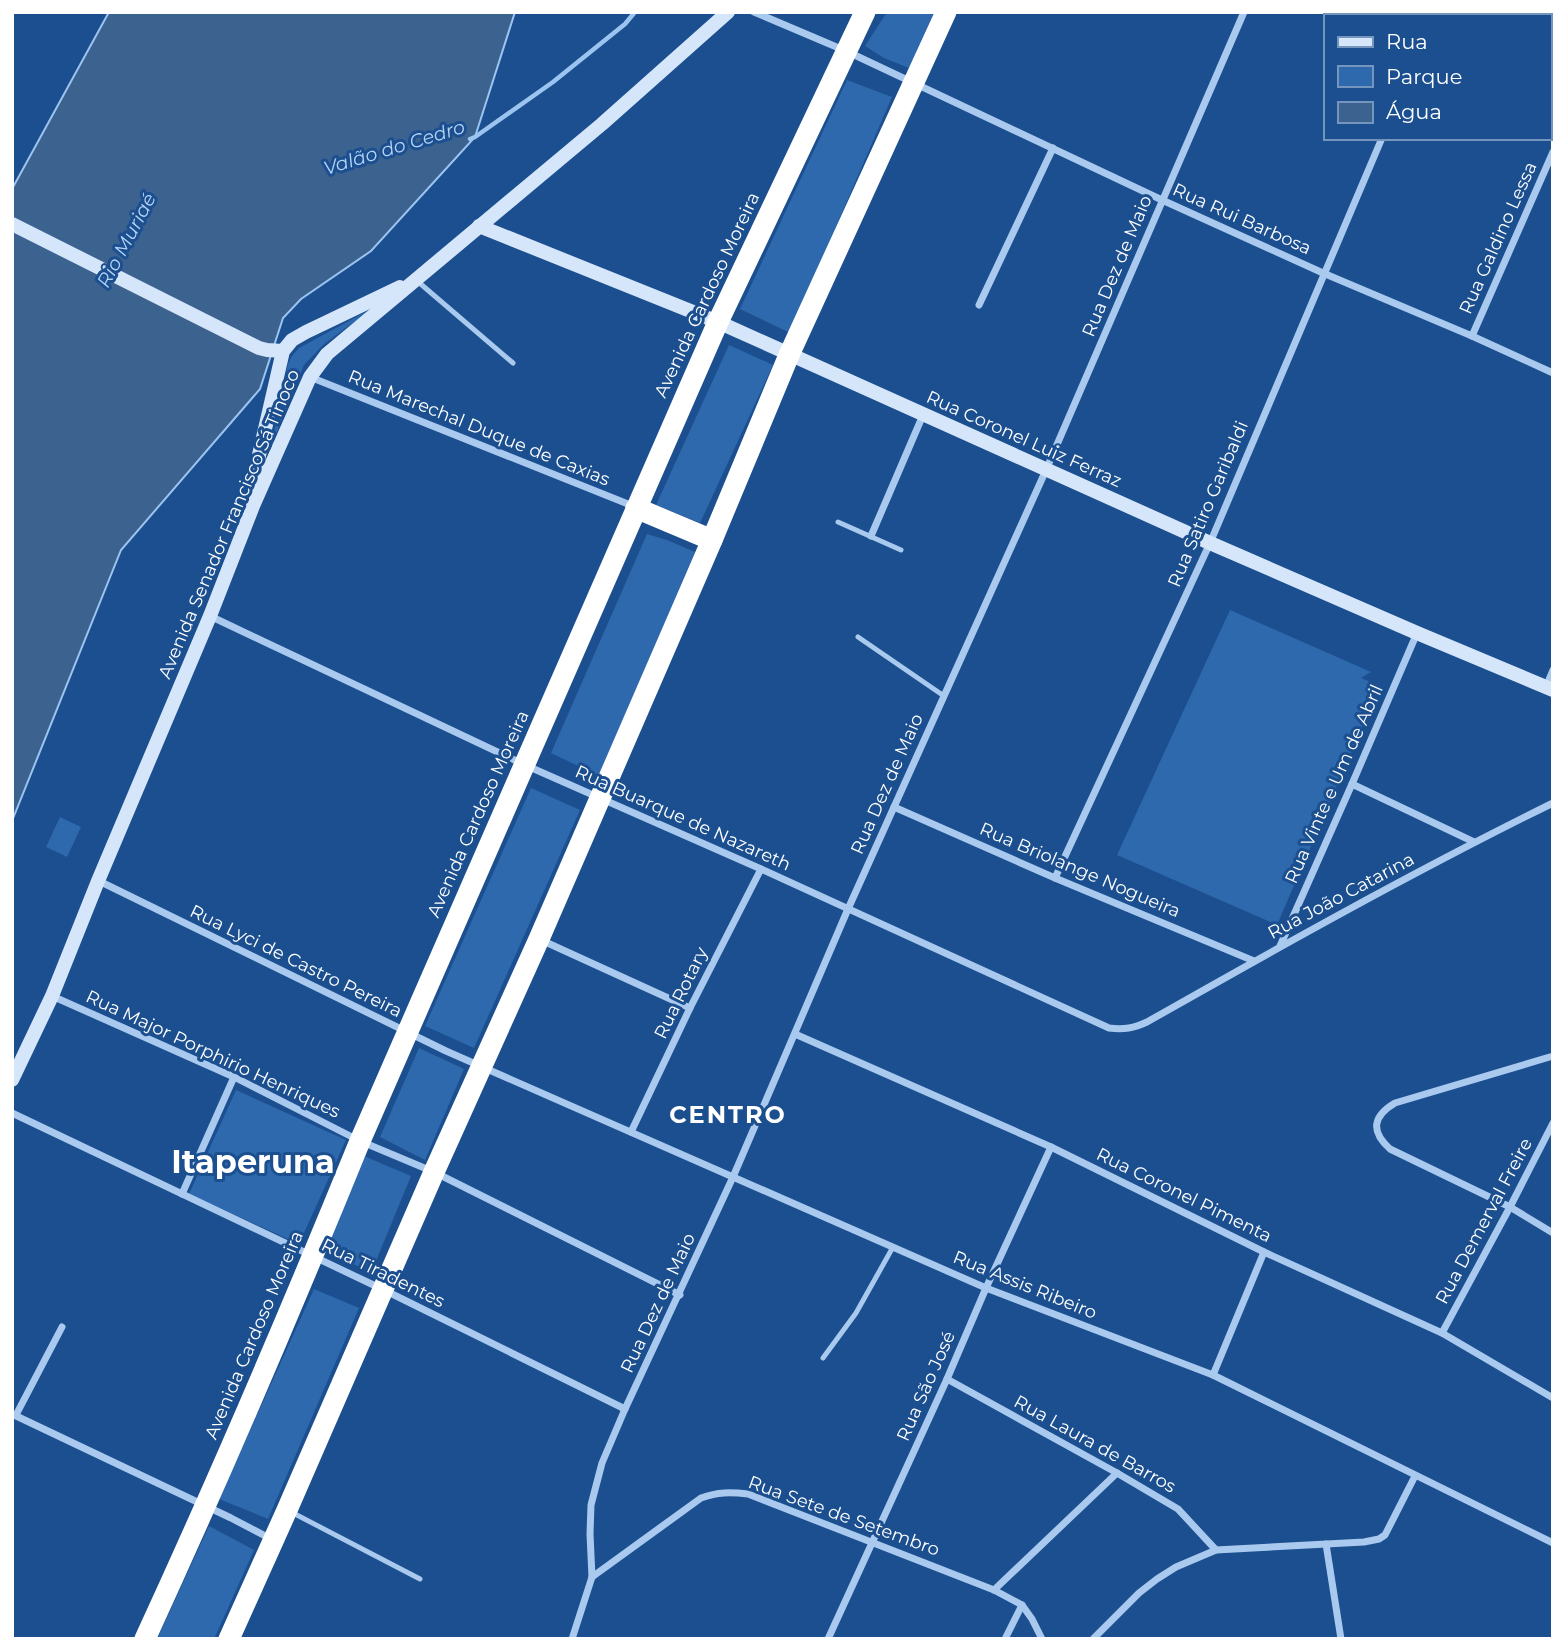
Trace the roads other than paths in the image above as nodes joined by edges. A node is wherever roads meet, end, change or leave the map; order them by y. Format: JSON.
{"nodes":[{"id":1,"x":728,"y":12,"type":"edge"},
{"id":2,"x":754,"y":12,"type":"edge"},
{"id":3,"x":865,"y":12,"type":"edge"},
{"id":4,"x":946,"y":12,"type":"edge"},
{"id":5,"x":1244,"y":12,"type":"edge"},
{"id":6,"x":846,"y":51,"type":"junction"},
{"id":7,"x":915,"y":83,"type":"junction"},
{"id":8,"x":1381,"y":140,"type":"edge"},
{"id":9,"x":1053,"y":148,"type":"junction"},
{"id":10,"x":1553,"y":152,"type":"edge"},
{"id":11,"x":1162,"y":200,"type":"junction"},
{"id":12,"x":12,"y":224,"type":"edge"},
{"id":13,"x":479,"y":226,"type":"junction"},
{"id":14,"x":1323,"y":273,"type":"junction"},
{"id":15,"x":416,"y":280,"type":"junction"},
{"id":16,"x":979,"y":305,"type":"dead end"},
{"id":17,"x":718,"y":322,"type":"junction"},
{"id":18,"x":1472,"y":336,"type":"junction"},
{"id":19,"x":283,"y":351,"type":"junction"},
{"id":20,"x":789,"y":355,"type":"junction"},
{"id":21,"x":513,"y":363,"type":"dead end"},
{"id":22,"x":1553,"y":373,"type":"edge"},
{"id":23,"x":310,"y":377,"type":"junction"},
{"id":24,"x":923,"y":415,"type":"junction"},
{"id":25,"x":1046,"y":470,"type":"junction"},
{"id":26,"x":253,"y":506,"type":"junction"},
{"id":27,"x":636,"y":508,"type":"junction"},
{"id":28,"x":838,"y":522,"type":"dead end"},
{"id":29,"x":871,"y":536,"type":"junction"},
{"id":30,"x":712,"y":540,"type":"junction"},
{"id":31,"x":1210,"y":543,"type":"junction"},
{"id":32,"x":901,"y":550,"type":"dead end"},
{"id":33,"x":210,"y":616,"type":"junction"},
{"id":34,"x":1417,"y":633,"type":"junction"},
{"id":35,"x":858,"y":637,"type":"dead end"},
{"id":36,"x":1553,"y":670,"type":"edge"},
{"id":37,"x":1549,"y":688,"type":"edge"},
{"id":38,"x":944,"y":696,"type":"junction"},
{"id":39,"x":525,"y":765,"type":"junction"},
{"id":40,"x":1352,"y":784,"type":"junction"},
{"id":41,"x":600,"y":797,"type":"junction"},
{"id":42,"x":1553,"y":803,"type":"edge"},
{"id":43,"x":894,"y":807,"type":"junction"},
{"id":44,"x":1474,"y":842,"type":"junction"},
{"id":45,"x":761,"y":869,"type":"junction"},
{"id":46,"x":1055,"y":878,"type":"junction"},
{"id":47,"x":98,"y":881,"type":"junction"},
{"id":48,"x":848,"y":909,"type":"junction"},
{"id":49,"x":539,"y":939,"type":"junction"},
{"id":50,"x":1279,"y":947,"type":"junction"},
{"id":51,"x":1254,"y":961,"type":"junction"},
{"id":52,"x":52,"y":996,"type":"junction"},
{"id":53,"x":690,"y":1008,"type":"junction"},
{"id":54,"x":1147,"y":1022,"type":"joint"},
{"id":55,"x":407,"y":1033,"type":"junction"},
{"id":56,"x":794,"y":1034,"type":"junction"},
{"id":57,"x":1553,"y":1056,"type":"edge"},
{"id":58,"x":481,"y":1067,"type":"junction"},
{"id":59,"x":234,"y":1077,"type":"junction"},
{"id":60,"x":12,"y":1080,"type":"edge"},
{"id":61,"x":12,"y":1114,"type":"edge"},
{"id":62,"x":1553,"y":1123,"type":"edge"},
{"id":63,"x":631,"y":1132,"type":"junction"},
{"id":64,"x":360,"y":1141,"type":"junction"},
{"id":65,"x":1051,"y":1146,"type":"junction"},
{"id":66,"x":434,"y":1172,"type":"junction"},
{"id":67,"x":733,"y":1177,"type":"junction"},
{"id":68,"x":182,"y":1194,"type":"junction"},
{"id":69,"x":1510,"y":1207,"type":"junction"},
{"id":70,"x":1553,"y":1233,"type":"edge"},
{"id":71,"x":893,"y":1247,"type":"junction"},
{"id":72,"x":1264,"y":1252,"type":"junction"},
{"id":73,"x":313,"y":1256,"type":"junction"},
{"id":74,"x":986,"y":1288,"type":"junction"},
{"id":75,"x":384,"y":1290,"type":"junction"},
{"id":76,"x":680,"y":1295,"type":"junction"},
{"id":77,"x":62,"y":1328,"type":"dead end"},
{"id":78,"x":1442,"y":1333,"type":"junction"},
{"id":79,"x":823,"y":1358,"type":"dead end"},
{"id":80,"x":1213,"y":1375,"type":"junction"},
{"id":81,"x":947,"y":1379,"type":"junction"},
{"id":82,"x":1553,"y":1398,"type":"edge"},
{"id":83,"x":625,"y":1409,"type":"junction"},
{"id":84,"x":14,"y":1415,"type":"edge"},
{"id":85,"x":1117,"y":1473,"type":"junction"},
{"id":86,"x":1415,"y":1476,"type":"junction"},
{"id":87,"x":206,"y":1506,"type":"junction"},
{"id":88,"x":287,"y":1510,"type":"junction"},
{"id":89,"x":274,"y":1540,"type":"junction"},
{"id":90,"x":872,"y":1542,"type":"junction"},
{"id":91,"x":1553,"y":1543,"type":"edge"},
{"id":92,"x":1326,"y":1544,"type":"junction"},
{"id":93,"x":1216,"y":1550,"type":"junction"},
{"id":94,"x":592,"y":1577,"type":"junction"},
{"id":95,"x":421,"y":1579,"type":"dead end"},
{"id":96,"x":994,"y":1590,"type":"junction"},
{"id":97,"x":1022,"y":1605,"type":"junction"},
{"id":98,"x":242,"y":1607,"type":"junction"},
{"id":99,"x":145,"y":1639,"type":"edge"},
{"id":100,"x":229,"y":1639,"type":"edge"},
{"id":101,"x":237,"y":1639,"type":"edge"},
{"id":102,"x":572,"y":1639,"type":"edge"},
{"id":103,"x":828,"y":1639,"type":"edge"},
{"id":104,"x":1005,"y":1639,"type":"edge"},
{"id":105,"x":1042,"y":1639,"type":"edge"},
{"id":106,"x":1093,"y":1639,"type":"edge"},
{"id":107,"x":1341,"y":1639,"type":"edge"}],
"edges":[{"from":1,"to":13,"type":"street","name":"Avenida Senador Francisco Sá Tinoco"},
{"from":2,"to":6,"type":"street","name":"Rua Rui Barbosa"},
{"from":3,"to":6,"type":"highway","name":"Avenida Cardoso Moreira"},
{"from":4,"to":7,"type":"highway"},
{"from":5,"to":11,"type":"street","name":"Rua Dez de Maio"},
{"from":6,"to":7,"type":"street","name":"Rua Rui Barbosa"},
{"from":6,"to":17,"type":"highway","name":"Avenida Cardoso Moreira"},
{"from":7,"to":9,"type":"street","name":"Rua Rui Barbosa"},
{"from":7,"to":20,"type":"highway"},
{"from":8,"to":14,"type":"street","name":"Rua Satiro Garibaldi"},
{"from":9,"to":11,"type":"street","name":"Rua Rui Barbosa"},
{"from":9,"to":16,"type":"street"},
{"from":10,"to":18,"type":"street","name":"Rua Galdino Lessa"},
{"from":11,"to":14,"type":"street","name":"Rua Rui Barbosa"},
{"from":11,"to":25,"type":"street","name":"Rua Dez de Maio"},
{"from":12,"to":19,"type":"street"},
{"from":13,"to":15,"type":"street","name":"Avenida Senador Francisco Sá Tinoco"},
{"from":13,"to":17,"type":"street","name":"Rua Coronel Luiz Ferraz"},
{"from":14,"to":18,"type":"street","name":"Rua Rui Barbosa"},
{"from":14,"to":31,"type":"street","name":"Rua Satiro Garibaldi"},
{"from":15,"to":19,"type":"street"},
{"from":15,"to":21,"type":"lane"},
{"from":15,"to":23,"type":"street","name":"Avenida Senador Francisco Sá Tinoco"},
{"from":17,"to":20,"type":"street","name":"Rua Coronel Luiz Ferraz"},
{"from":17,"to":27,"type":"highway","name":"Avenida Cardoso Moreira"},
{"from":18,"to":22,"type":"street","name":"Rua Rui Barbosa"},
{"from":19,"to":26,"type":"street"},
{"from":20,"to":24,"type":"street","name":"Rua Coronel Luiz Ferraz"},
{"from":20,"to":30,"type":"highway"},
{"from":23,"to":26,"type":"street","name":"Avenida Senador Francisco Sá Tinoco"},
{"from":23,"to":27,"type":"street","name":"Rua Marechal Duque de Caxias"},
{"from":24,"to":25,"type":"street","name":"Rua Coronel Luiz Ferraz"},
{"from":24,"to":29,"type":"street"},
{"from":25,"to":31,"type":"street","name":"Rua Coronel Luiz Ferraz"},
{"from":25,"to":38,"type":"street","name":"Rua Dez de Maio"},
{"from":26,"to":33,"type":"street","name":"Avenida Senador Francisco Sá Tinoco"},
{"from":27,"to":30,"type":"highway"},
{"from":27,"to":39,"type":"highway","name":"Avenida Cardoso Moreira"},
{"from":28,"to":29,"type":"lane"},
{"from":29,"to":32,"type":"lane"},
{"from":30,"to":41,"type":"highway"},
{"from":31,"to":34,"type":"street","name":"Rua Coronel Luiz Ferraz"},
{"from":31,"to":46,"type":"street","name":"Rua Satiro Garibaldi"},
{"from":33,"to":39,"type":"street","name":"Rua Buarque de Nazareth"},
{"from":33,"to":47,"type":"street","name":"Avenida Senador Francisco Sá Tinoco"},
{"from":34,"to":37,"type":"street","name":"Rua Coronel Luiz Ferraz"},
{"from":34,"to":40,"type":"street","name":"Rua Vinte e Um de Abril"},
{"from":35,"to":38,"type":"lane"},
{"from":36,"to":37,"type":"street"},
{"from":38,"to":43,"type":"street","name":"Rua Dez de Maio"},
{"from":39,"to":41,"type":"street","name":"Rua Buarque de Nazareth"},
{"from":39,"to":55,"type":"highway","name":"Avenida Cardoso Moreira"},
{"from":40,"to":44,"type":"street"},
{"from":40,"to":50,"type":"street","name":"Rua Vinte e Um de Abril"},
{"from":41,"to":45,"type":"street","name":"Rua Buarque de Nazareth"},
{"from":41,"to":49,"type":"highway"},
{"from":42,"to":44,"type":"street","name":"Rua João Catarina"},
{"from":43,"to":46,"type":"street","name":"Rua Briolange Nogueira"},
{"from":43,"to":48,"type":"street","name":"Rua Dez de Maio"},
{"from":44,"to":50,"type":"street","name":"Rua João Catarina"},
{"from":45,"to":48,"type":"street","name":"Rua Buarque de Nazareth"},
{"from":45,"to":53,"type":"street","name":"Rua Rotary"},
{"from":46,"to":51,"type":"street","name":"Rua Briolange Nogueira"},
{"from":47,"to":52,"type":"street","name":"Avenida Senador Francisco Sá Tinoco"},
{"from":47,"to":55,"type":"street","name":"Rua Lyci de Castro Pereira"},
{"from":48,"to":54,"type":"street","name":"Rua Buarque de Nazareth"},
{"from":48,"to":56,"type":"street","name":"Rua Dez de Maio"},
{"from":49,"to":53,"type":"street"},
{"from":49,"to":58,"type":"highway"},
{"from":50,"to":51,"type":"street","name":"Rua João Catarina"},
{"from":51,"to":54,"type":"street","name":"Rua João Catarina"},
{"from":52,"to":59,"type":"street","name":"Rua Major Porphirio Henriques"},
{"from":52,"to":60,"type":"street","name":"Avenida Senador Francisco Sá Tinoco"},
{"from":53,"to":63,"type":"street","name":"Rua Rotary"},
{"from":55,"to":58,"type":"street","name":"Rua Lyci de Castro Pereira"},
{"from":55,"to":64,"type":"highway","name":"Avenida Cardoso Moreira"},
{"from":56,"to":65,"type":"street","name":"Rua Coronel Pimenta"},
{"from":56,"to":67,"type":"street","name":"Rua Dez de Maio"},
{"from":57,"to":69,"type":"street"},
{"from":58,"to":63,"type":"street","name":"Rua Assis Ribeiro"},
{"from":58,"to":66,"type":"highway"},
{"from":59,"to":64,"type":"street","name":"Rua Major Porphirio Henriques"},
{"from":59,"to":68,"type":"street"},
{"from":61,"to":68,"type":"street","name":"Rua Tiradentes"},
{"from":62,"to":69,"type":"street","name":"Rua Demerval Freire"},
{"from":63,"to":67,"type":"street","name":"Rua Assis Ribeiro"},
{"from":64,"to":66,"type":"street","name":"Rua Major Porphirio Henriques"},
{"from":64,"to":73,"type":"highway","name":"Avenida Cardoso Moreira"},
{"from":65,"to":72,"type":"street","name":"Rua Coronel Pimenta"},
{"from":65,"to":74,"type":"street","name":"Rua São José"},
{"from":66,"to":75,"type":"highway"},
{"from":66,"to":76,"type":"street","name":"Rua Major Porphirio Henriques"},
{"from":67,"to":71,"type":"street","name":"Rua Assis Ribeiro"},
{"from":67,"to":76,"type":"street","name":"Rua Dez de Maio"},
{"from":68,"to":73,"type":"street","name":"Rua Tiradentes"},
{"from":69,"to":70,"type":"street"},
{"from":69,"to":78,"type":"street","name":"Rua Demerval Freire"},
{"from":71,"to":74,"type":"street","name":"Rua Assis Ribeiro"},
{"from":71,"to":79,"type":"lane"},
{"from":72,"to":78,"type":"street","name":"Rua Coronel Pimenta"},
{"from":72,"to":80,"type":"street"},
{"from":73,"to":75,"type":"street","name":"Rua Tiradentes"},
{"from":73,"to":87,"type":"highway","name":"Avenida Cardoso Moreira"},
{"from":74,"to":80,"type":"street","name":"Rua Assis Ribeiro"},
{"from":74,"to":81,"type":"street","name":"Rua São José"},
{"from":75,"to":83,"type":"street","name":"Rua Tiradentes"},
{"from":75,"to":88,"type":"highway"},
{"from":76,"to":83,"type":"street","name":"Rua Dez de Maio"},
{"from":77,"to":84,"type":"street"},
{"from":78,"to":82,"type":"street","name":"Rua Coronel Pimenta"},
{"from":80,"to":86,"type":"street","name":"Rua Assis Ribeiro"},
{"from":81,"to":85,"type":"street","name":"Rua Laura de Barros"},
{"from":81,"to":90,"type":"street","name":"Rua São José"},
{"from":83,"to":94,"type":"street","name":"Rua Dez de Maio"},
{"from":84,"to":87,"type":"street"},
{"from":85,"to":93,"type":"street","name":"Rua Laura de Barros"},
{"from":85,"to":96,"type":"street"},
{"from":86,"to":91,"type":"street","name":"Rua Assis Ribeiro"},
{"from":86,"to":92,"type":"street"},
{"from":87,"to":89,"type":"street"},
{"from":87,"to":99,"type":"highway","name":"Avenida Cardoso Moreira"},
{"from":88,"to":89,"type":"highway"},
{"from":88,"to":95,"type":"lane"},
{"from":89,"to":98,"type":"highway"},
{"from":90,"to":94,"type":"street","name":"Rua Sete de Setembro"},
{"from":90,"to":96,"type":"street","name":"Rua Sete de Setembro"},
{"from":90,"to":103,"type":"street","name":"Rua São José"},
{"from":92,"to":93,"type":"street"},
{"from":92,"to":107,"type":"street"},
{"from":93,"to":106,"type":"street"},
{"from":94,"to":102,"type":"street"},
{"from":96,"to":97,"type":"street","name":"Rua Sete de Setembro"},
{"from":97,"to":104,"type":"street"},
{"from":97,"to":105,"type":"street"},
{"from":98,"to":100,"type":"highway"},
{"from":98,"to":101,"type":"lane"}]}
